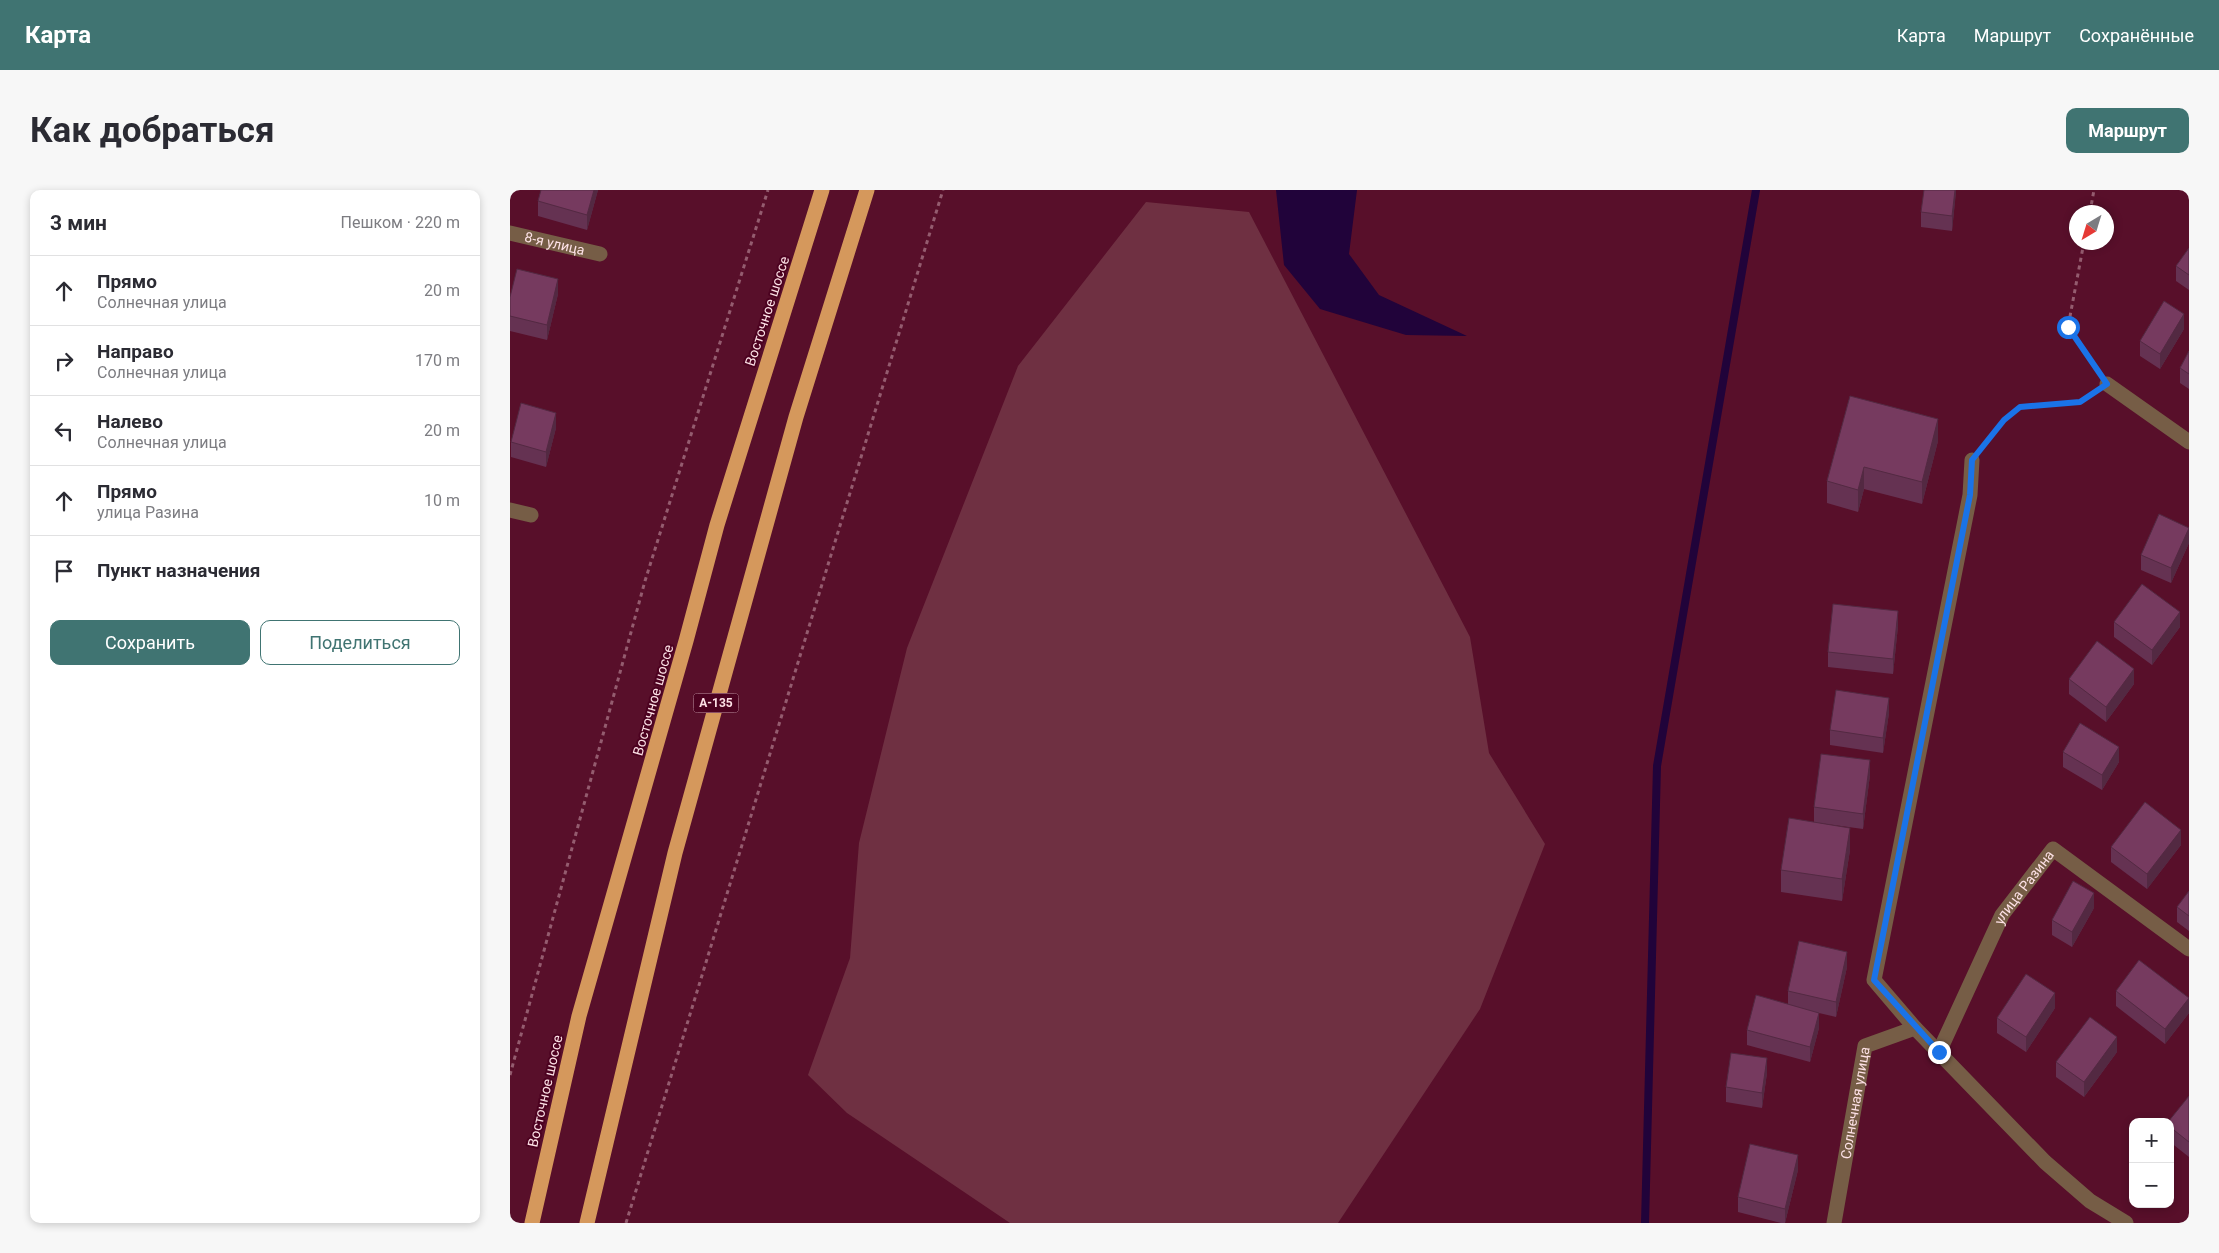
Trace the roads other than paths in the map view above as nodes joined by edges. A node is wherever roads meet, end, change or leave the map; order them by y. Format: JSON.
{"nodes":[{"id":1,"x":822,"y":190,"type":"edge"},
{"id":2,"x":867,"y":190,"type":"edge"},
{"id":3,"x":510,"y":233,"type":"edge"},
{"id":4,"x":600,"y":254,"type":"dead end"},
{"id":5,"x":2107,"y":384,"type":"road end"},
{"id":6,"x":2189,"y":442,"type":"edge"},
{"id":7,"x":1972,"y":460,"type":"road end"},
{"id":8,"x":510,"y":510,"type":"edge"},
{"id":9,"x":531,"y":515,"type":"dead end"},
{"id":10,"x":2189,"y":949,"type":"edge"},
{"id":11,"x":1915,"y":1028,"type":"junction"},
{"id":12,"x":1939,"y":1052,"type":"junction"},
{"id":13,"x":532,"y":1223,"type":"edge"},
{"id":14,"x":587,"y":1223,"type":"edge"},
{"id":15,"x":1834,"y":1223,"type":"edge"},
{"id":16,"x":2126,"y":1223,"type":"edge"}],
"edges":[{"from":1,"to":13,"type":"highway","name":"Восточное шоссе"},
{"from":2,"to":14,"type":"highway","number":"А-135"},
{"from":3,"to":4,"type":"street","name":"8-я улица"},
{"from":5,"to":6,"type":"street"},
{"from":7,"to":11,"type":"street"},
{"from":8,"to":9,"type":"street"},
{"from":10,"to":12,"type":"street","name":"улица Разина"},
{"from":11,"to":12,"type":"street"},
{"from":11,"to":15,"type":"street","name":"Солнечная улица"},
{"from":12,"to":16,"type":"street"}]}
